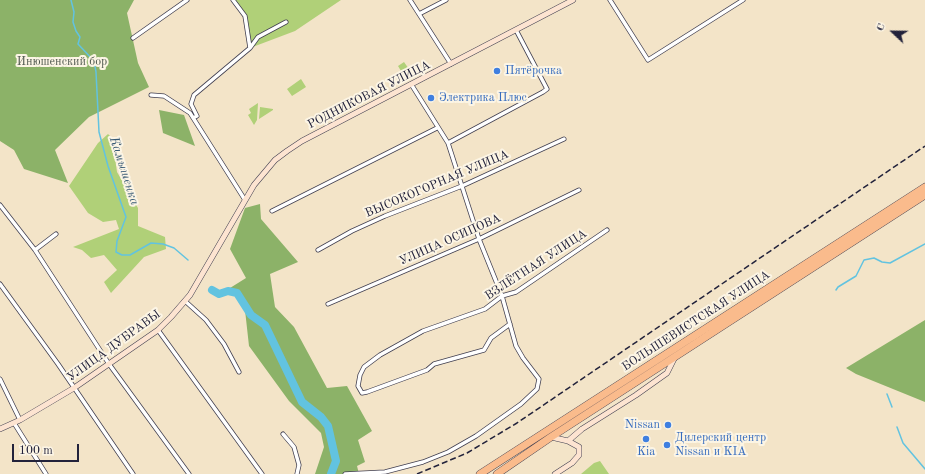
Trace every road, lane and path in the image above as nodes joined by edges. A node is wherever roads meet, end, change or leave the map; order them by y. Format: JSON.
{"nodes":[{"id":1,"x":187,"y":0,"type":"edge"},
{"id":2,"x":233,"y":0,"type":"edge"},
{"id":3,"x":410,"y":0,"type":"edge"},
{"id":4,"x":446,"y":0,"type":"edge"},
{"id":5,"x":573,"y":0,"type":"edge"},
{"id":6,"x":610,"y":0,"type":"edge"},
{"id":7,"x":743,"y":0,"type":"edge"},
{"id":8,"x":737,"y":1,"type":"edge"},
{"id":9,"x":419,"y":14,"type":"junction"},
{"id":10,"x":286,"y":22,"type":"dead end"},
{"id":11,"x":516,"y":30,"type":"junction"},
{"id":12,"x":133,"y":38,"type":"dead end"},
{"id":13,"x":250,"y":48,"type":"junction"},
{"id":14,"x":451,"y":64,"type":"junction"},
{"id":15,"x":411,"y":84,"type":"junction"},
{"id":16,"x":151,"y":95,"type":"dead end"},
{"id":17,"x":193,"y":118,"type":"junction"},
{"id":18,"x":437,"y":128,"type":"junction"},
{"id":19,"x":564,"y":139,"type":"dead end"},
{"id":20,"x":448,"y":143,"type":"junction"},
{"id":21,"x":462,"y":186,"type":"junction"},
{"id":22,"x":925,"y":187,"type":"edge"},
{"id":23,"x":579,"y":190,"type":"dead end"},
{"id":24,"x":925,"y":195,"type":"edge"},
{"id":25,"x":244,"y":200,"type":"junction"},
{"id":26,"x":0,"y":205,"type":"edge"},
{"id":27,"x":272,"y":211,"type":"dead end"},
{"id":28,"x":607,"y":230,"type":"dead end"},
{"id":29,"x":56,"y":234,"type":"dead end"},
{"id":30,"x":479,"y":239,"type":"junction"},
{"id":31,"x":35,"y":250,"type":"junction"},
{"id":32,"x":318,"y":250,"type":"dead end"},
{"id":33,"x":216,"y":252,"type":"joint"},
{"id":34,"x":0,"y":284,"type":"edge"},
{"id":35,"x":502,"y":296,"type":"junction"},
{"id":36,"x":185,"y":301,"type":"junction"},
{"id":37,"x":328,"y":304,"type":"dead end"},
{"id":38,"x":510,"y":324,"type":"junction"},
{"id":39,"x":158,"y":330,"type":"junction"},
{"id":40,"x":676,"y":357,"type":"junction"},
{"id":41,"x":109,"y":364,"type":"junction"},
{"id":42,"x":240,"y":372,"type":"dead end"},
{"id":43,"x":0,"y":378,"type":"edge"},
{"id":44,"x":74,"y":388,"type":"junction"},
{"id":45,"x":20,"y":420,"type":"junction"},
{"id":46,"x":14,"y":423,"type":"junction"},
{"id":47,"x":0,"y":429,"type":"edge"},
{"id":48,"x":283,"y":434,"type":"dead end"},
{"id":49,"x":551,"y":437,"type":"junction"},
{"id":50,"x":568,"y":441,"type":"junction"},
{"id":51,"x":46,"y":474,"type":"edge"},
{"id":52,"x":133,"y":474,"type":"edge"},
{"id":53,"x":189,"y":474,"type":"edge"},
{"id":54,"x":262,"y":474,"type":"edge"},
{"id":55,"x":297,"y":474,"type":"edge"},
{"id":56,"x":345,"y":474,"type":"edge"},
{"id":57,"x":480,"y":474,"type":"edge"},
{"id":58,"x":497,"y":474,"type":"edge"},
{"id":59,"x":555,"y":474,"type":"edge"}],
"edges":[{"from":1,"to":12,"type":"street"},
{"from":2,"to":13,"type":"street"},
{"from":3,"to":9,"type":"street"},
{"from":4,"to":9,"type":"street"},
{"from":5,"to":11,"type":"street","name":"РОДНИКОВАЯ УЛИЦА"},
{"from":6,"to":8,"type":"street"},
{"from":7,"to":8,"type":"street"},
{"from":9,"to":14,"type":"street"},
{"from":10,"to":13,"type":"street"},
{"from":11,"to":14,"type":"street","name":"РОДНИКОВАЯ УЛИЦА"},
{"from":11,"to":20,"type":"street"},
{"from":13,"to":17,"type":"street"},
{"from":14,"to":15,"type":"street","name":"РОДНИКОВАЯ УЛИЦА"},
{"from":15,"to":18,"type":"street"},
{"from":15,"to":25,"type":"street","name":"РОДНИКОВАЯ УЛИЦА"},
{"from":16,"to":17,"type":"street"},
{"from":17,"to":25,"type":"street"},
{"from":18,"to":20,"type":"street"},
{"from":18,"to":27,"type":"street"},
{"from":19,"to":21,"type":"street","name":"ВЫСОКОГОРНАЯ УЛИЦА"},
{"from":20,"to":21,"type":"street"},
{"from":21,"to":30,"type":"street"},
{"from":21,"to":32,"type":"street","name":"ВЫСОКОГОРНАЯ УЛИЦА"},
{"from":22,"to":57,"type":"highway","name":"БОЛЬШЕВИСТСКАЯ УЛИЦА"},
{"from":23,"to":30,"type":"street","name":"УЛИЦА ОСИПОВА"},
{"from":24,"to":40,"type":"highway","name":"БОЛЬШЕВИСТСКАЯ УЛИЦА"},
{"from":25,"to":33,"type":"street","name":"РОДНИКОВАЯ УЛИЦА"},
{"from":26,"to":31,"type":"street"},
{"from":28,"to":35,"type":"street","name":"ВЗЛЁТНАЯ УЛИЦА"},
{"from":29,"to":31,"type":"street"},
{"from":30,"to":35,"type":"street"},
{"from":30,"to":37,"type":"street","name":"УЛИЦА ОСИПОВА"},
{"from":31,"to":41,"type":"street"},
{"from":33,"to":36,"type":"street","name":"УЛИЦА ДУБРАВЫ"},
{"from":34,"to":44,"type":"street"},
{"from":35,"to":38,"type":"street"},
{"from":35,"to":38,"type":"street","name":"ВЗЛЁТНАЯ УЛИЦА"},
{"from":36,"to":39,"type":"street","name":"УЛИЦА ДУБРАВЫ"},
{"from":36,"to":42,"type":"street"},
{"from":38,"to":56,"type":"street"},
{"from":39,"to":41,"type":"street","name":"УЛИЦА ДУБРАВЫ"},
{"from":39,"to":54,"type":"street"},
{"from":40,"to":49,"type":"highway","name":"БОЛЬШЕВИСТСКАЯ УЛИЦА"},
{"from":40,"to":50,"type":"street"},
{"from":41,"to":44,"type":"street","name":"УЛИЦА ДУБРАВЫ"},
{"from":41,"to":53,"type":"street"},
{"from":43,"to":45,"type":"street"},
{"from":44,"to":45,"type":"street","name":"УЛИЦА ДУБРАВЫ"},
{"from":44,"to":52,"type":"street"},
{"from":45,"to":46,"type":"street","name":"УЛИЦА ДУБРАВЫ"},
{"from":46,"to":47,"type":"street","name":"УЛИЦА ДУБРАВЫ"},
{"from":46,"to":51,"type":"street"},
{"from":48,"to":55,"type":"street"},
{"from":49,"to":50,"type":"street"},
{"from":49,"to":58,"type":"highway","name":"БОЛЬШЕВИСТСКАЯ УЛИЦА"},
{"from":50,"to":59,"type":"street"}]}
